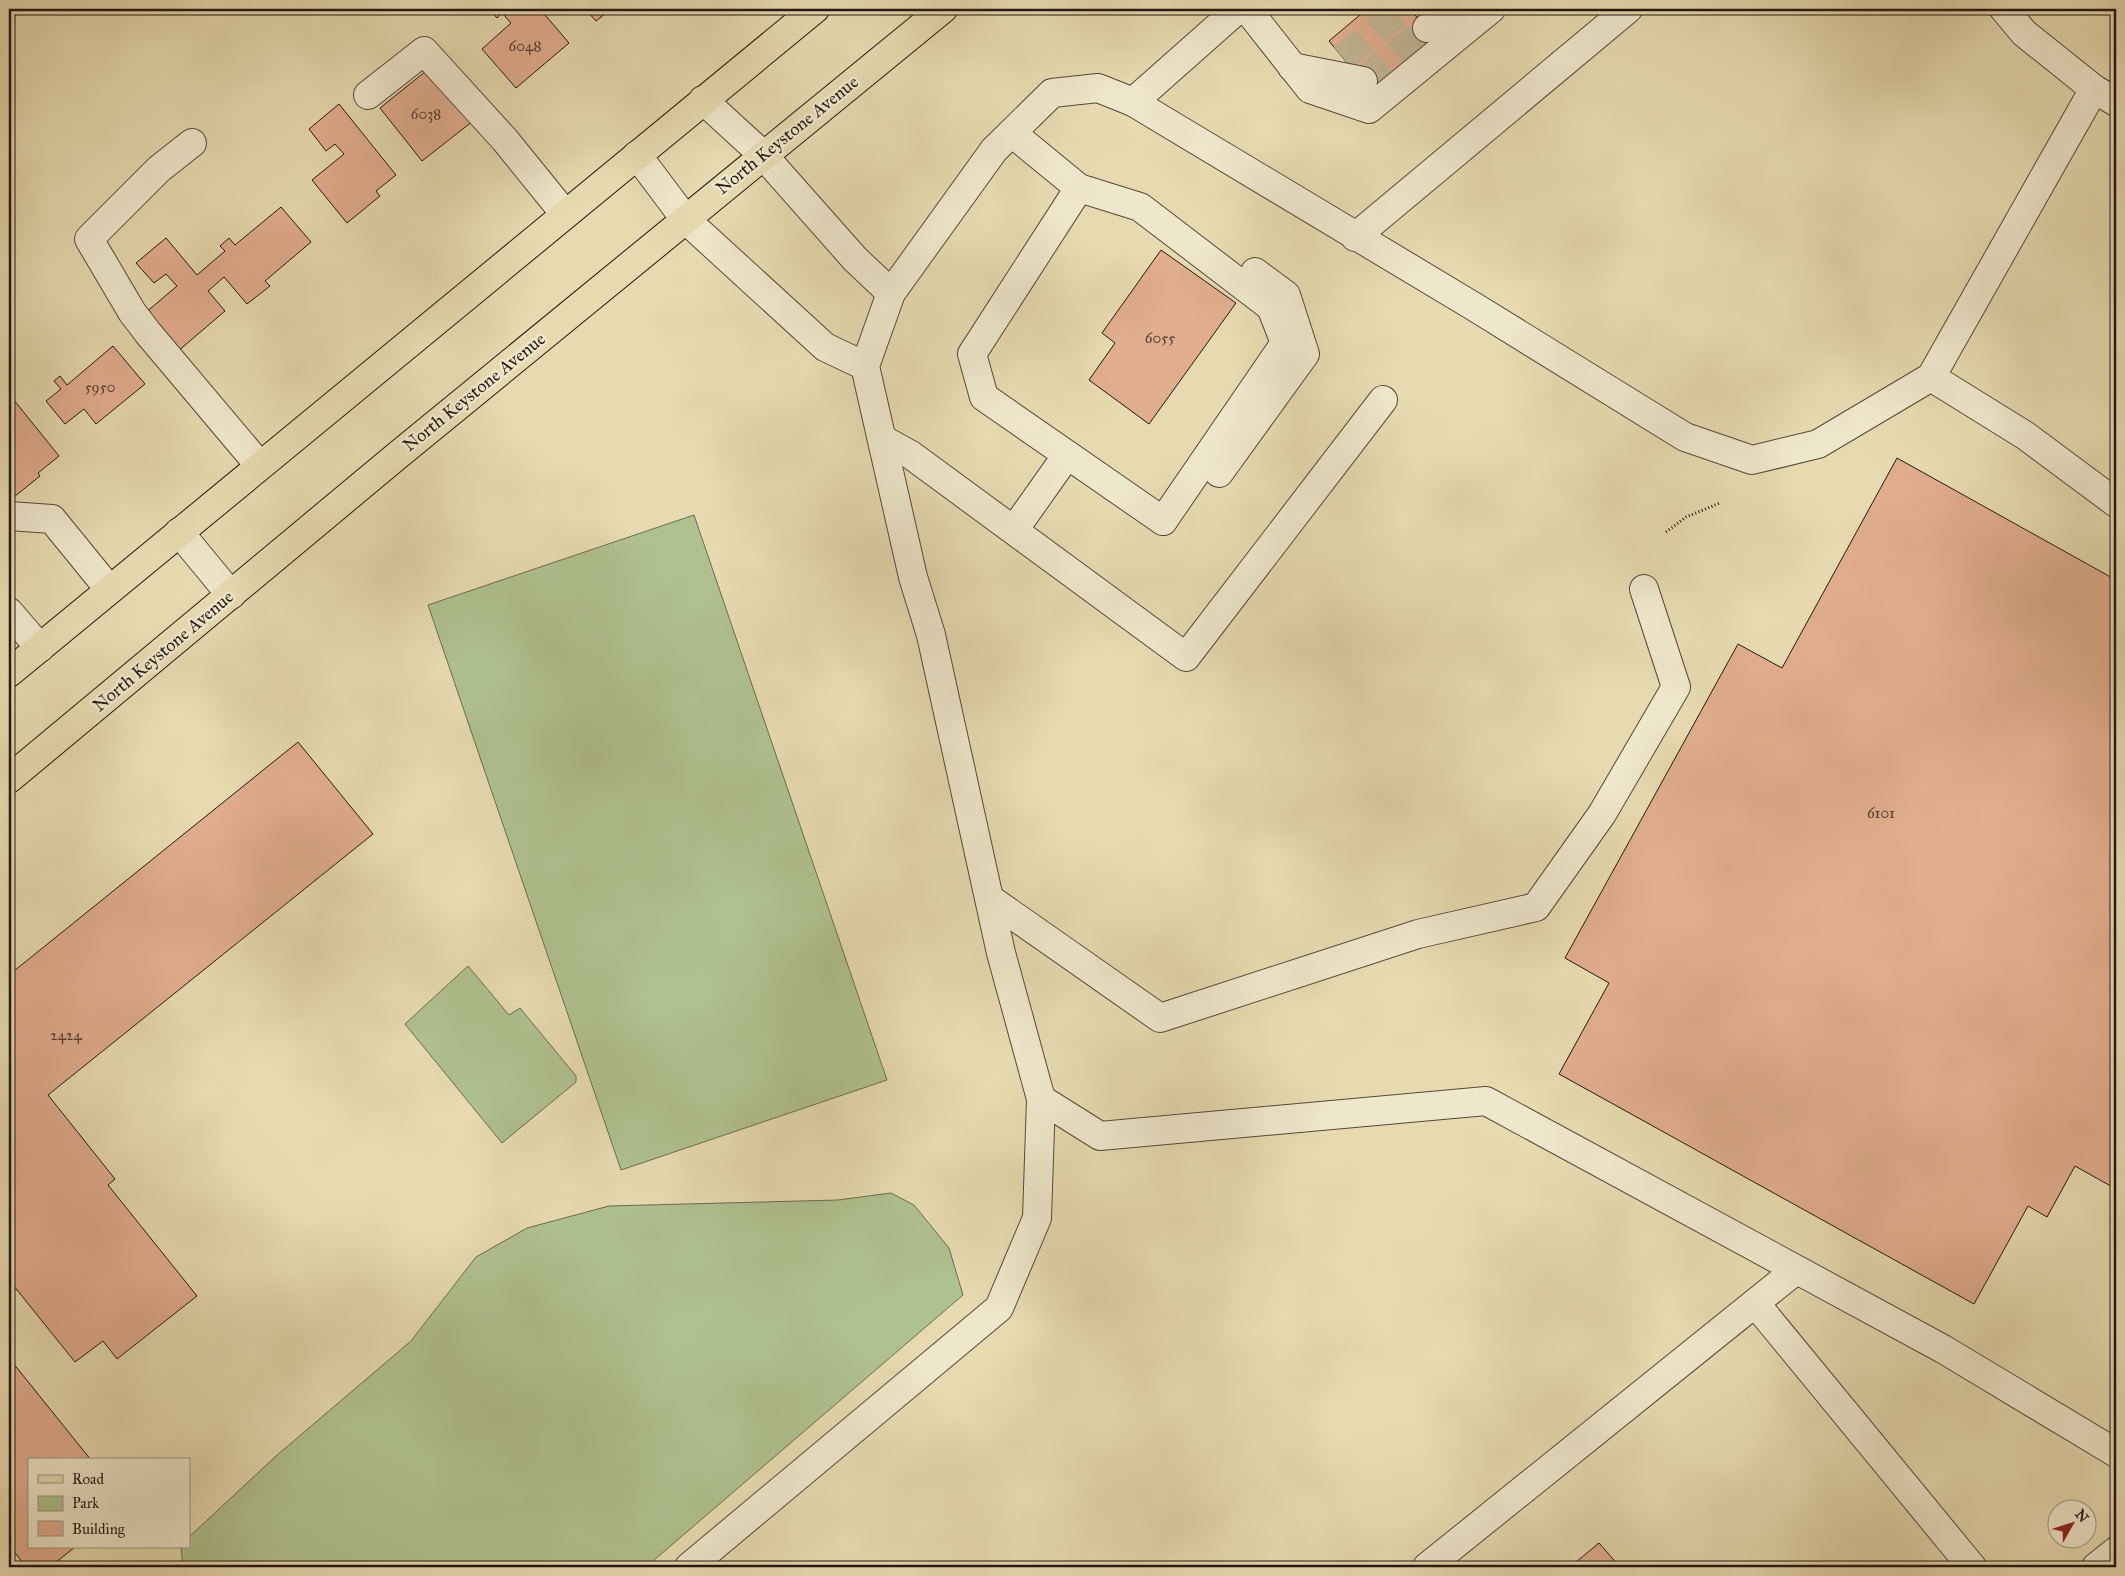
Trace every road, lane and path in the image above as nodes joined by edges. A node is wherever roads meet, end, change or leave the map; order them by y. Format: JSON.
{"nodes":[{"id":1,"x":815,"y":9,"type":"edge"},
{"id":2,"x":942,"y":9,"type":"edge"},
{"id":3,"x":1238,"y":9,"type":"edge"},
{"id":4,"x":1246,"y":9,"type":"edge"},
{"id":5,"x":1457,"y":9,"type":"edge"},
{"id":6,"x":1491,"y":9,"type":"edge"},
{"id":7,"x":1628,"y":9,"type":"edge"},
{"id":8,"x":2004,"y":9,"type":"edge"},
{"id":9,"x":1427,"y":28,"type":"tunnel mouth"},
{"id":10,"x":1343,"y":58,"type":"tunnel mouth"},
{"id":11,"x":1292,"y":67,"type":"junction"},
{"id":12,"x":1363,"y":81,"type":"dead end"},
{"id":13,"x":368,"y":95,"type":"dead end"},
{"id":14,"x":2105,"y":96,"type":"edge"},
{"id":15,"x":703,"y":100,"type":"junction"},
{"id":16,"x":1133,"y":102,"type":"junction"},
{"id":17,"x":1012,"y":133,"type":"junction"},
{"id":18,"x":192,"y":143,"type":"dead end"},
{"id":19,"x":637,"y":155,"type":"junction"},
{"id":20,"x":763,"y":155,"type":"junction"},
{"id":21,"x":1079,"y":188,"type":"junction"},
{"id":22,"x":565,"y":214,"type":"junction"},
{"id":23,"x":685,"y":218,"type":"junction"},
{"id":24,"x":1354,"y":237,"type":"junction"},
{"id":25,"x":891,"y":293,"type":"junction"},
{"id":26,"x":866,"y":366,"type":"junction"},
{"id":27,"x":1931,"y":378,"type":"junction"},
{"id":28,"x":1383,"y":400,"type":"dead end"},
{"id":29,"x":884,"y":440,"type":"junction"},
{"id":30,"x":1067,"y":455,"type":"junction"},
{"id":31,"x":260,"y":466,"type":"junction"},
{"id":32,"x":1720,"y":503,"type":"dead end"},
{"id":33,"x":2116,"y":503,"type":"edge"},
{"id":34,"x":9,"y":516,"type":"edge"},
{"id":35,"x":1014,"y":530,"type":"junction"},
{"id":36,"x":179,"y":532,"type":"junction"},
{"id":37,"x":1666,"y":532,"type":"dead end"},
{"id":38,"x":1644,"y":588,"type":"dead end"},
{"id":39,"x":109,"y":589,"type":"junction"},
{"id":40,"x":231,"y":594,"type":"junction"},
{"id":41,"x":9,"y":612,"type":"edge"},
{"id":42,"x":40,"y":648,"type":"junction"},
{"id":43,"x":9,"y":673,"type":"edge"},
{"id":44,"x":9,"y":779,"type":"edge"},
{"id":45,"x":990,"y":899,"type":"junction"},
{"id":46,"x":1041,"y":1099,"type":"junction"},
{"id":47,"x":1796,"y":1270,"type":"junction"},
{"id":48,"x":1755,"y":1303,"type":"junction"},
{"id":49,"x":2116,"y":1453,"type":"edge"},
{"id":50,"x":2116,"y":1551,"type":"edge"},
{"id":51,"x":689,"y":1567,"type":"edge"},
{"id":52,"x":1428,"y":1567,"type":"edge"},
{"id":53,"x":1972,"y":1567,"type":"edge"},
{"id":54,"x":2096,"y":1567,"type":"edge"}],
"edges":[{"from":1,"to":15,"type":"main road"},
{"from":2,"to":20,"type":"main road","name":"North Keystone Avenue"},
{"from":3,"to":16,"type":"lane"},
{"from":4,"to":11,"type":"lane"},
{"from":5,"to":9,"type":"lane"},
{"from":6,"to":11,"type":"lane"},
{"from":7,"to":24,"type":"lane"},
{"from":8,"to":14,"type":"lane"},
{"from":10,"to":11,"type":"lane"},
{"from":11,"to":12,"type":"lane"},
{"from":13,"to":22,"type":"lane"},
{"from":14,"to":27,"type":"lane"},
{"from":15,"to":19,"type":"main road"},
{"from":15,"to":20,"type":"lane"},
{"from":16,"to":17,"type":"lane"},
{"from":16,"to":24,"type":"lane"},
{"from":17,"to":21,"type":"lane"},
{"from":17,"to":25,"type":"lane"},
{"from":18,"to":31,"type":"lane"},
{"from":19,"to":22,"type":"main road"},
{"from":19,"to":23,"type":"lane"},
{"from":20,"to":23,"type":"main road","name":"North Keystone Avenue"},
{"from":20,"to":25,"type":"lane"},
{"from":21,"to":30,"type":"lane"},
{"from":21,"to":30,"type":"lane"},
{"from":22,"to":31,"type":"main road"},
{"from":23,"to":26,"type":"lane"},
{"from":23,"to":40,"type":"main road","name":"North Keystone Avenue"},
{"from":24,"to":27,"type":"lane"},
{"from":25,"to":26,"type":"lane"},
{"from":26,"to":29,"type":"lane"},
{"from":27,"to":33,"type":"lane"},
{"from":28,"to":35,"type":"lane"},
{"from":29,"to":35,"type":"lane"},
{"from":29,"to":45,"type":"lane"},
{"from":30,"to":35,"type":"lane"},
{"from":31,"to":36,"type":"main road"},
{"from":32,"to":37,"type":"path"},
{"from":34,"to":39,"type":"lane"},
{"from":36,"to":39,"type":"main road"},
{"from":36,"to":40,"type":"lane"},
{"from":38,"to":45,"type":"lane"},
{"from":39,"to":42,"type":"main road"},
{"from":40,"to":44,"type":"main road","name":"North Keystone Avenue"},
{"from":41,"to":42,"type":"lane"},
{"from":42,"to":43,"type":"main road"},
{"from":45,"to":46,"type":"lane"},
{"from":46,"to":47,"type":"lane"},
{"from":46,"to":51,"type":"lane"},
{"from":47,"to":48,"type":"lane"},
{"from":47,"to":49,"type":"lane"},
{"from":48,"to":52,"type":"lane"},
{"from":48,"to":53,"type":"lane"},
{"from":50,"to":54,"type":"lane"}]}
